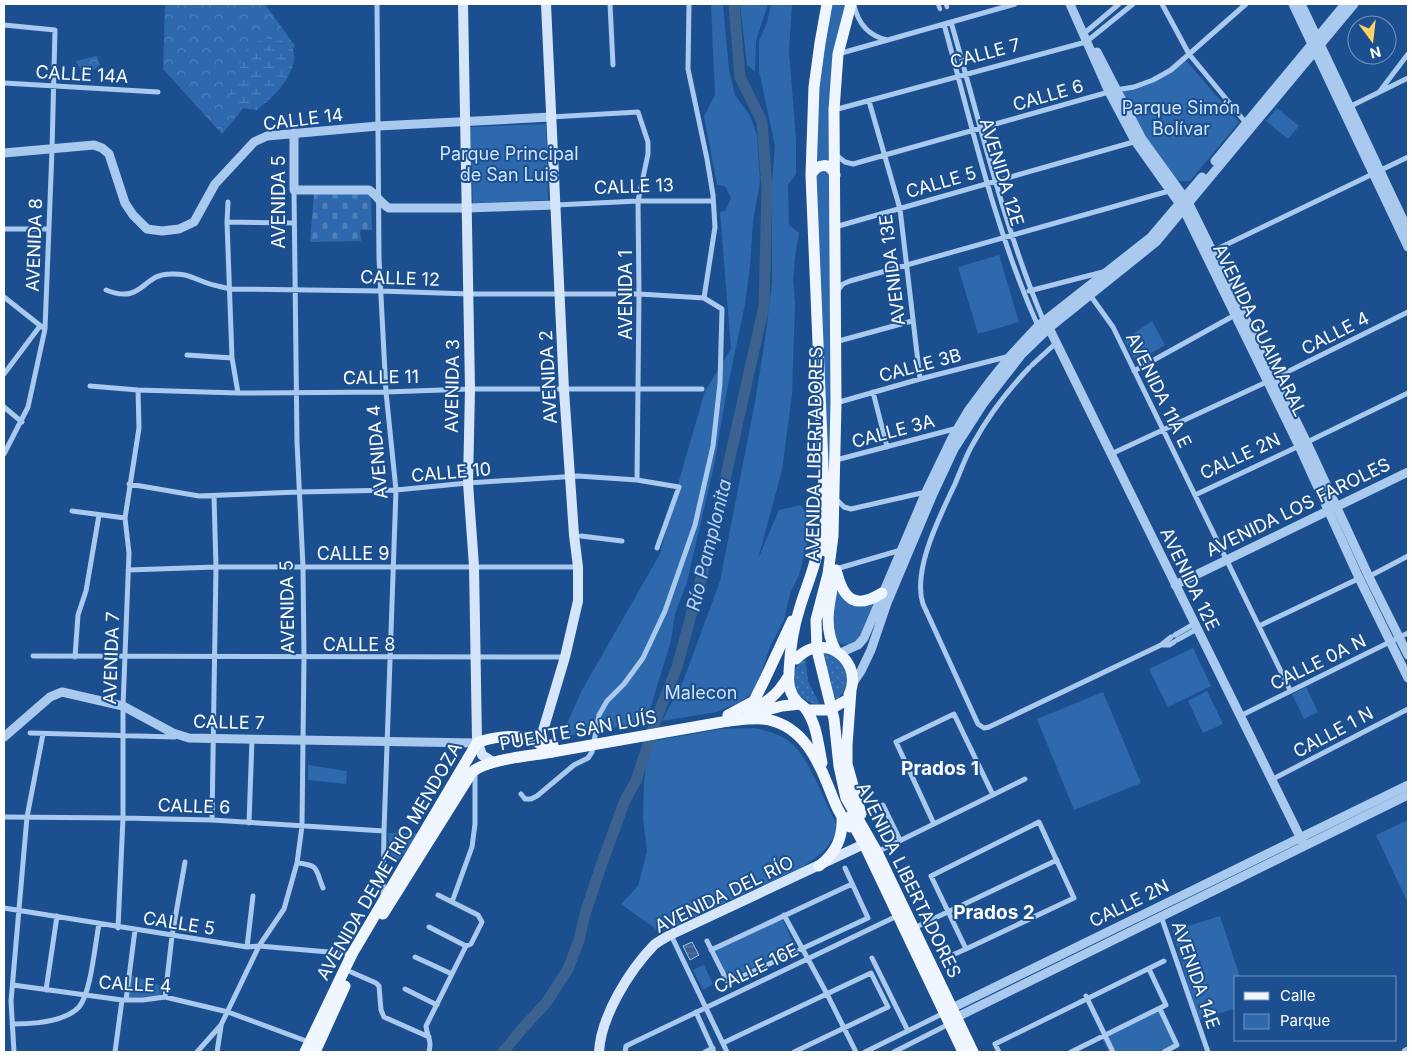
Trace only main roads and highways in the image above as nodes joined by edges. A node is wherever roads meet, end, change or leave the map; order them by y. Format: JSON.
{"nodes":[{"id":1,"x":463,"y":4,"type":"edge"},
{"id":2,"x":546,"y":4,"type":"edge"},
{"id":3,"x":827,"y":4,"type":"edge"},
{"id":4,"x":852,"y":4,"type":"edge"},
{"id":5,"x":811,"y":175,"type":"junction"},
{"id":6,"x":835,"y":175,"type":"junction"},
{"id":7,"x":829,"y":498,"type":"junction"},
{"id":8,"x":834,"y":536,"type":"junction"},
{"id":9,"x":836,"y":569,"type":"junction"},
{"id":10,"x":882,"y":593,"type":"road end"},
{"id":11,"x":804,"y":594,"type":"junction"},
{"id":12,"x":835,"y":651,"type":"junction"},
{"id":13,"x":789,"y":674,"type":"junction"},
{"id":14,"x":852,"y":687,"type":"junction"},
{"id":15,"x":805,"y":707,"type":"junction"},
{"id":16,"x":728,"y":718,"type":"junction"},
{"id":17,"x":478,"y":742,"type":"junction"},
{"id":18,"x":539,"y":744,"type":"junction"},
{"id":19,"x":552,"y":748,"type":"junction"},
{"id":20,"x":493,"y":762,"type":"junction"},
{"id":21,"x":827,"y":782,"type":"junction"},
{"id":22,"x":842,"y":817,"type":"junction"},
{"id":23,"x":862,"y":837,"type":"junction"},
{"id":24,"x":819,"y":866,"type":"junction"},
{"id":25,"x":951,"y":1015,"type":"junction"},
{"id":26,"x":310,"y":1049,"type":"edge"},
{"id":27,"x":599,"y":1052,"type":"edge"},
{"id":28,"x":963,"y":1052,"type":"edge"},
{"id":29,"x":973,"y":1052,"type":"edge"}],
"edges":[{"from":1,"to":17,"type":"main road","name":"AVENIDA 3"},
{"from":2,"to":18,"type":"main road","name":"AVENIDA 2"},
{"from":3,"to":5,"type":"main road","name":"AVENIDA LIBERTADORES"},
{"from":4,"to":6,"type":"main road","name":"AVENIDA LIBERTADORES"},
{"from":5,"to":6,"type":"main road"},
{"from":5,"to":7,"type":"main road","name":"AVENIDA LIBERTADORES"},
{"from":6,"to":7,"type":"main road","name":"AVENIDA LIBERTADORES"},
{"from":7,"to":8,"type":"main road","name":"AVENIDA LIBERTADORES"},
{"from":7,"to":11,"type":"main road"},
{"from":7,"to":23,"type":"main road","name":"AVENIDA LIBERTADORES"},
{"from":8,"to":9,"type":"main road"},
{"from":8,"to":23,"type":"main road","name":"AVENIDA LIBERTADORES"},
{"from":9,"to":10,"type":"main road"},
{"from":9,"to":12,"type":"main road"},
{"from":11,"to":13,"type":"main road"},
{"from":11,"to":16,"type":"main road"},
{"from":12,"to":13,"type":"main road","bridge":true},
{"from":12,"to":14,"type":"main road"},
{"from":13,"to":15,"type":"main road"},
{"from":13,"to":16,"type":"main road"},
{"from":14,"to":15,"type":"main road","bridge":true},
{"from":14,"to":23,"type":"main road"},
{"from":15,"to":16,"type":"main road"},
{"from":15,"to":21,"type":"main road"},
{"from":16,"to":19,"type":"main road","name":"PUENTE SAN LUÍS","bridge":true},
{"from":16,"to":21,"type":"main road"},
{"from":17,"to":18,"type":"main road","name":"PUENTE SAN LUÍS"},
{"from":17,"to":20,"type":"main road"},
{"from":17,"to":26,"type":"main road","name":"AVENIDA DEMETRIO MENDOZA"},
{"from":18,"to":19,"type":"main road","name":"PUENTE SAN LUÍS"},
{"from":19,"to":20,"type":"main road","name":"PUENTE SAN LUÍS"},
{"from":20,"to":26,"type":"main road","name":"AVENIDA DEMETRIO MENDOZA"},
{"from":21,"to":22,"type":"main road"},
{"from":22,"to":23,"type":"main road"},
{"from":22,"to":24,"type":"main road"},
{"from":23,"to":24,"type":"main road","name":"AVENIDA DEL RÍO"},
{"from":23,"to":25,"type":"main road","name":"AVENIDA LIBERTADORES"},
{"from":23,"to":25,"type":"main road","name":"AVENIDA LIBERTADORES"},
{"from":24,"to":27,"type":"main road","name":"AVENIDA DEL RÍO"},
{"from":25,"to":28,"type":"main road","name":"AVENIDA LIBERTADORES"},
{"from":25,"to":29,"type":"main road","name":"AVENIDA LIBERTADORES"}]}
